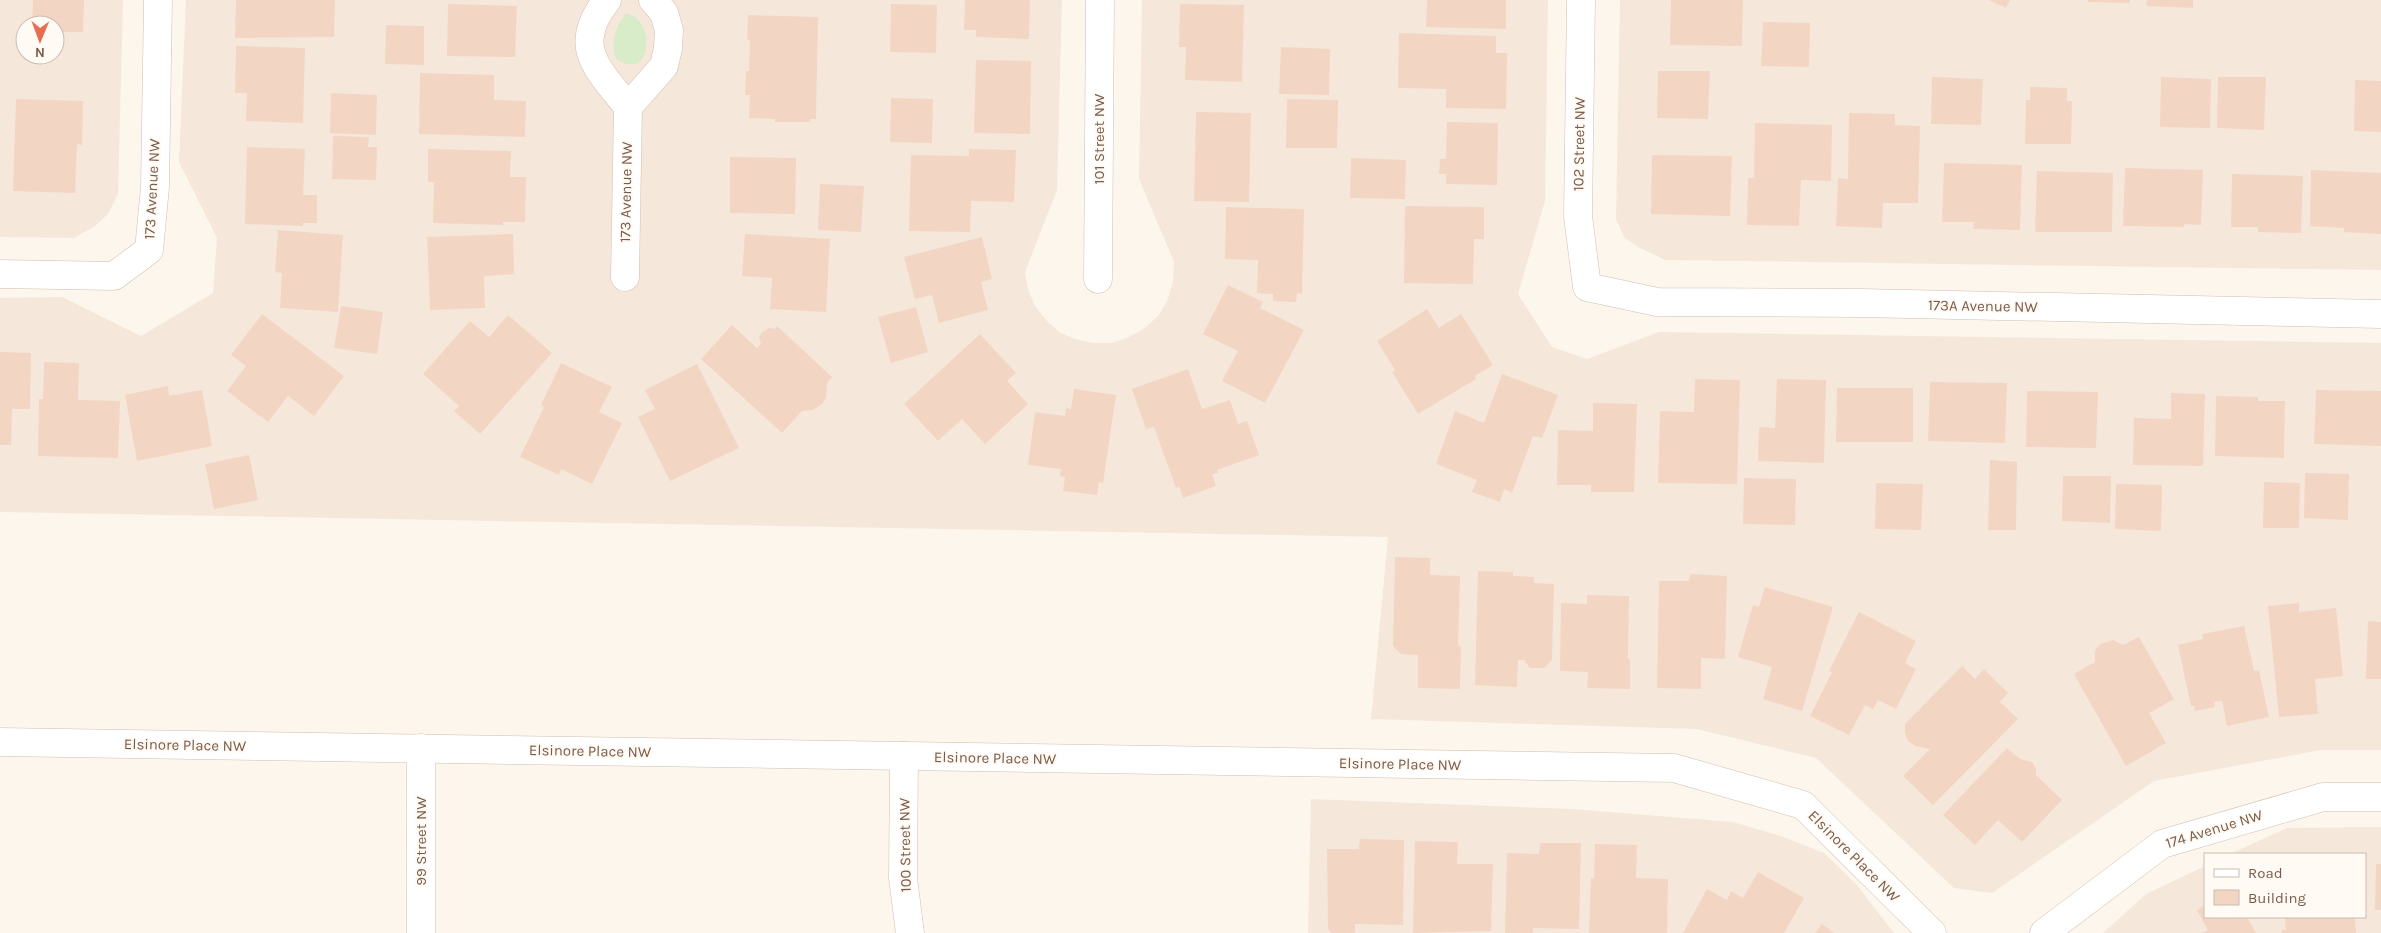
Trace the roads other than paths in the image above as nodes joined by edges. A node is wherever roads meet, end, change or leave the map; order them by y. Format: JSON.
{"nodes":[{"id":1,"x":158,"y":0,"type":"edge"},
{"id":2,"x":607,"y":0,"type":"edge"},
{"id":3,"x":654,"y":0,"type":"edge"},
{"id":4,"x":1100,"y":0,"type":"edge"},
{"id":5,"x":1582,"y":0,"type":"edge"},
{"id":6,"x":628,"y":107,"type":"junction"},
{"id":7,"x":0,"y":274,"type":"edge"},
{"id":8,"x":625,"y":277,"type":"dead end"},
{"id":9,"x":1098,"y":279,"type":"dead end"},
{"id":10,"x":1587,"y":287,"type":"joint"},
{"id":11,"x":2381,"y":314,"type":"edge"},
{"id":12,"x":0,"y":742,"type":"edge"},
{"id":13,"x":422,"y":748,"type":"junction"},
{"id":14,"x":904,"y":756,"type":"junction"},
{"id":15,"x":2381,"y":797,"type":"edge"},
{"id":16,"x":421,"y":933,"type":"edge"},
{"id":17,"x":910,"y":933,"type":"edge"},
{"id":18,"x":1932,"y":933,"type":"edge"},
{"id":19,"x":2044,"y":933,"type":"edge"}],
"edges":[{"from":1,"to":7,"type":"street","name":"173 Avenue NW"},
{"from":2,"to":6,"type":"street"},
{"from":3,"to":6,"type":"street"},
{"from":4,"to":9,"type":"street","name":"101 Street NW"},
{"from":5,"to":10,"type":"street","name":"102 Street NW"},
{"from":6,"to":8,"type":"street","name":"173 Avenue NW"},
{"from":10,"to":11,"type":"street","name":"173A Avenue NW"},
{"from":12,"to":13,"type":"street","name":"Elsinore Place NW"},
{"from":13,"to":14,"type":"street","name":"Elsinore Place NW"},
{"from":13,"to":16,"type":"street","name":"99 Street NW"},
{"from":14,"to":17,"type":"street","name":"100 Street NW"},
{"from":14,"to":18,"type":"street","name":"Elsinore Place NW"},
{"from":15,"to":19,"type":"street","name":"174 Avenue NW"}]}
